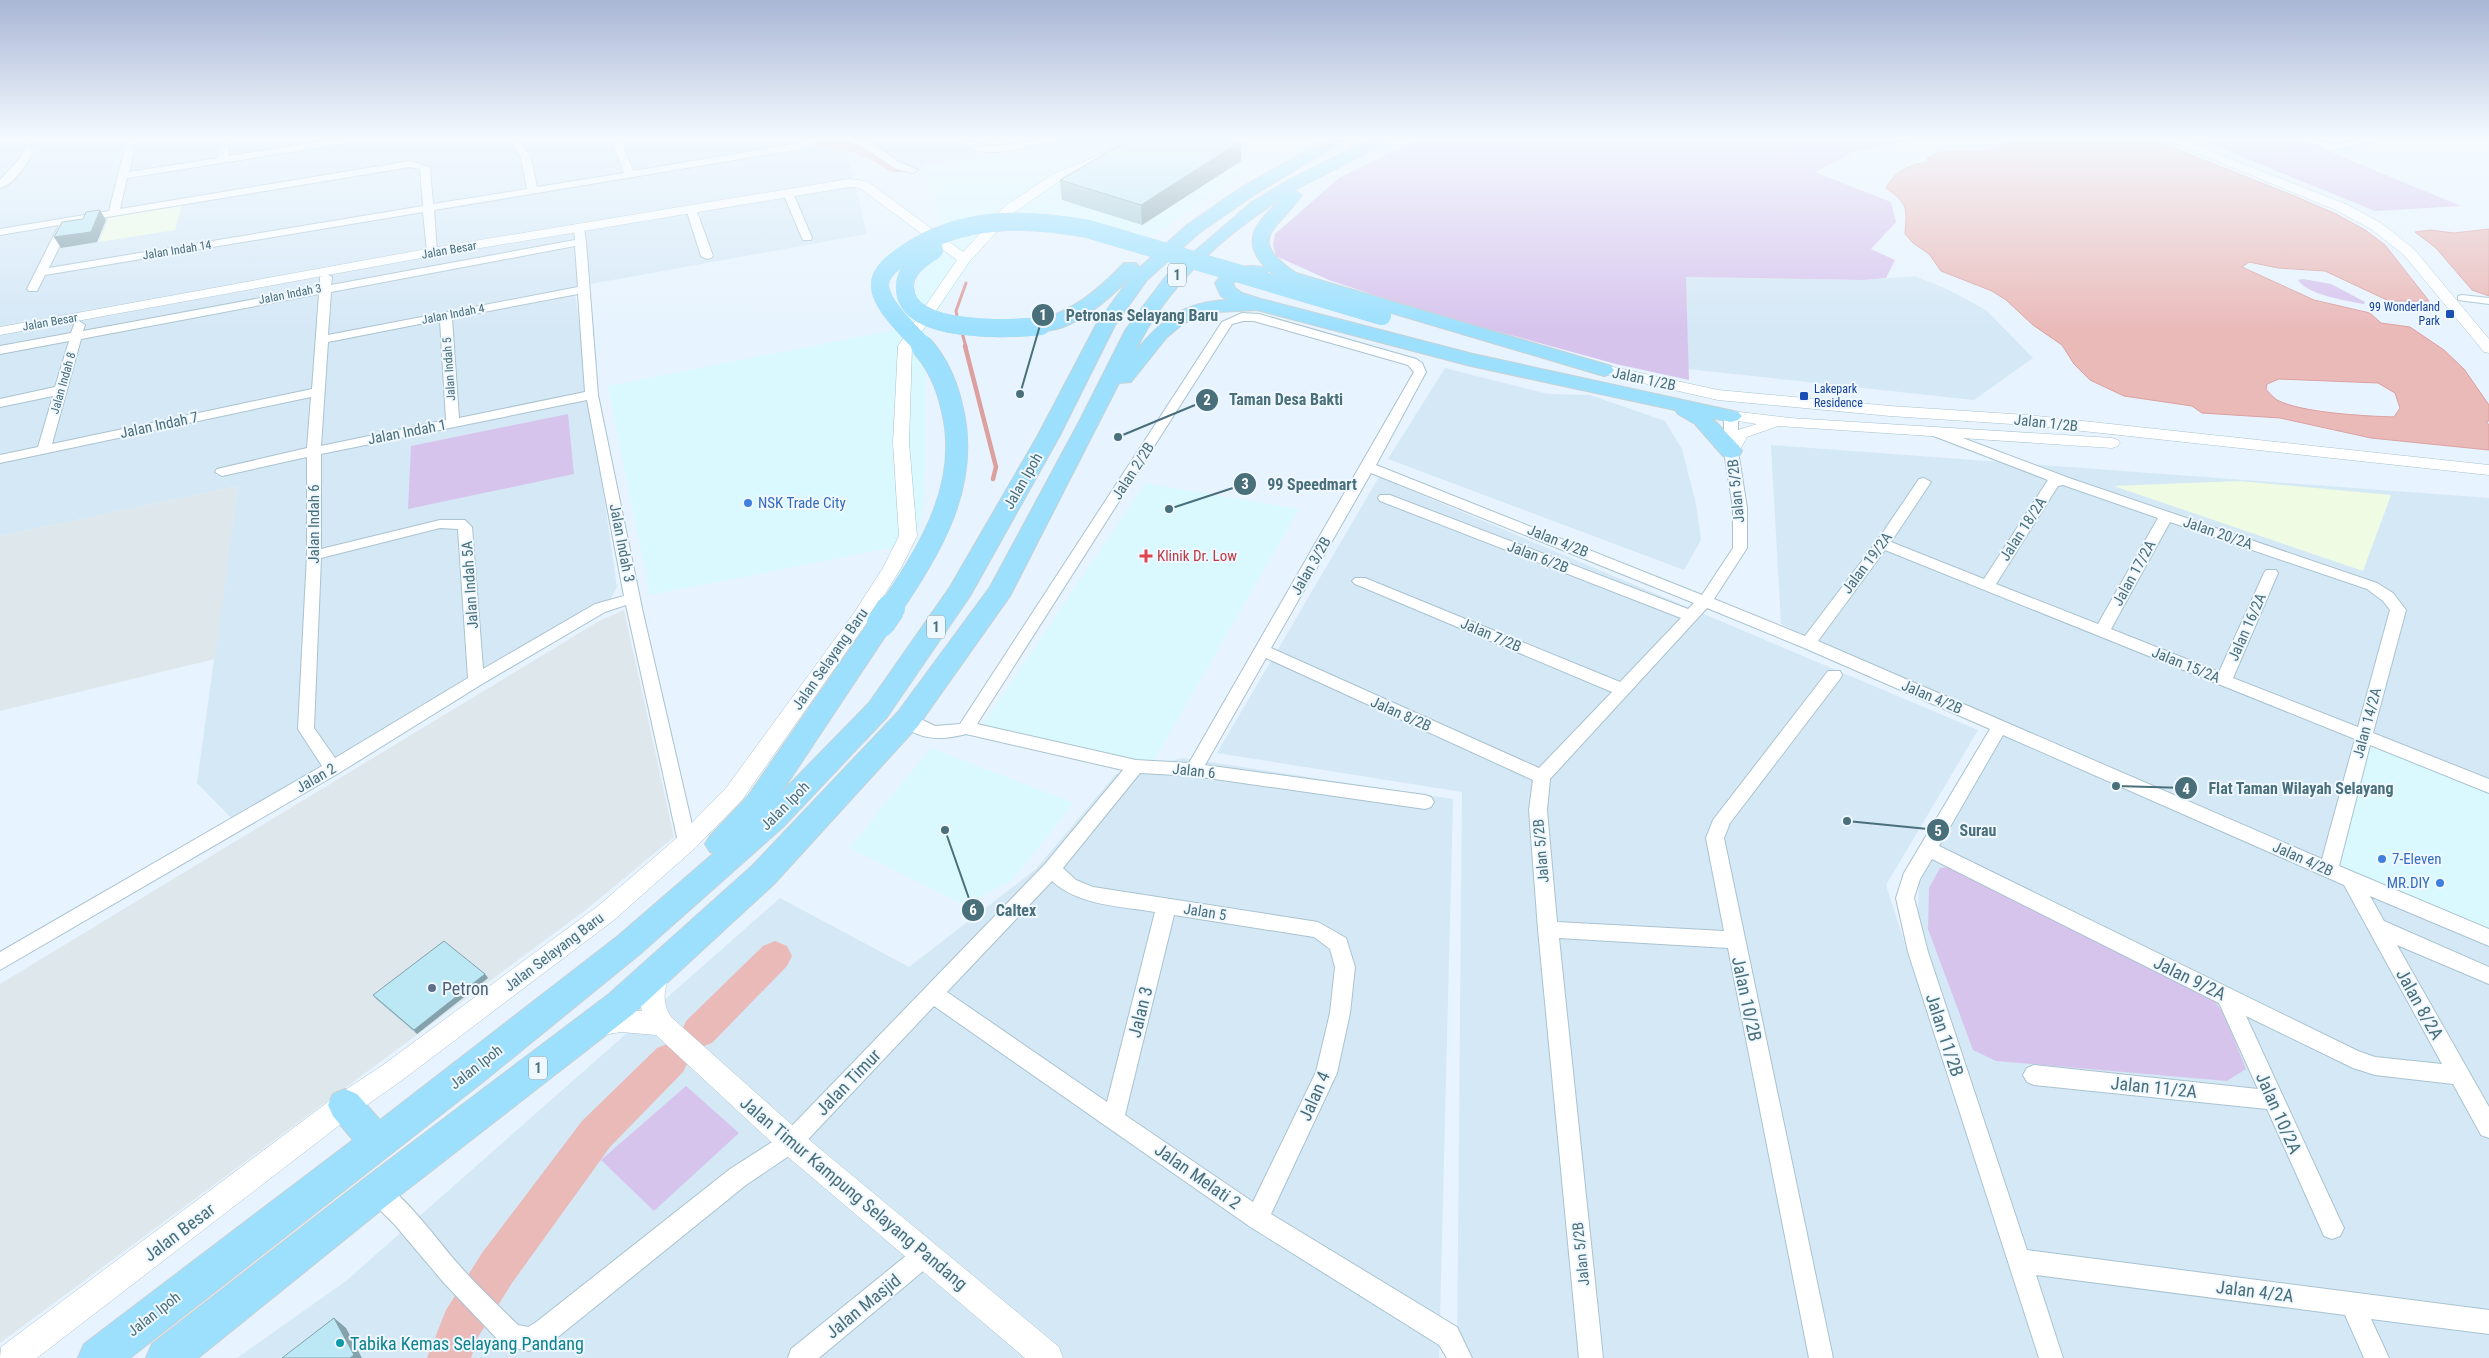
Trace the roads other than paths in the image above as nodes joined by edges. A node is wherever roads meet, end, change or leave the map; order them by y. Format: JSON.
{"nodes":[{"id":1,"x":117,"y":203,"type":"edge"},
{"id":2,"x":177,"y":203,"type":"edge"},
{"id":3,"x":429,"y":203,"type":"edge"},
{"id":4,"x":457,"y":203,"type":"edge"},
{"id":5,"x":724,"y":203,"type":"edge"},
{"id":6,"x":792,"y":203,"type":"edge"},
{"id":7,"x":889,"y":203,"type":"edge"},
{"id":8,"x":1018,"y":203,"type":"edge"},
{"id":9,"x":1211,"y":203,"type":"edge"},
{"id":10,"x":1231,"y":203,"type":"edge"},
{"id":11,"x":1262,"y":203,"type":"edge"},
{"id":12,"x":1283,"y":203,"type":"edge"},
{"id":13,"x":2331,"y":203,"type":"edge"},
{"id":14,"x":2341,"y":203,"type":"edge"},
{"id":15,"x":429,"y":208,"type":"junction"},
{"id":16,"x":692,"y":209,"type":"junction"},
{"id":17,"x":114,"y":214,"type":"junction"},
{"id":18,"x":66,"y":222,"type":"junction"},
{"id":19,"x":0,"y":232,"type":"edge"},
{"id":20,"x":580,"y":235,"type":"junction"},
{"id":21,"x":806,"y":238,"type":"dead end"},
{"id":22,"x":432,"y":252,"type":"junction"},
{"id":23,"x":707,"y":256,"type":"dead end"},
{"id":24,"x":1141,"y":256,"type":"edge"},
{"id":25,"x":1141,"y":256,"type":"edge"},
{"id":26,"x":1141,"y":256,"type":"edge"},
{"id":27,"x":1141,"y":256,"type":"edge"},
{"id":28,"x":964,"y":259,"type":"junction"},
{"id":29,"x":326,"y":272,"type":"junction"},
{"id":30,"x":40,"y":273,"type":"junction"},
{"id":31,"x":1290,"y":277,"type":"junction"},
{"id":32,"x":325,"y":288,"type":"junction"},
{"id":33,"x":32,"y":289,"type":"dead end"},
{"id":34,"x":584,"y":289,"type":"junction"},
{"id":35,"x":2462,"y":298,"type":"junction"},
{"id":36,"x":2489,"y":301,"type":"edge"},
{"id":37,"x":1257,"y":304,"type":"junction"},
{"id":38,"x":80,"y":316,"type":"junction"},
{"id":39,"x":446,"y":316,"type":"junction"},
{"id":40,"x":1378,"y":320,"type":"junction"},
{"id":41,"x":2489,"y":329,"type":"edge"},
{"id":42,"x":0,"y":331,"type":"edge"},
{"id":43,"x":77,"y":334,"type":"junction"},
{"id":44,"x":322,"y":340,"type":"junction"},
{"id":45,"x":2489,"y":349,"type":"edge"},
{"id":46,"x":0,"y":350,"type":"edge"},
{"id":47,"x":1412,"y":362,"type":"joint"},
{"id":48,"x":1508,"y":366,"type":"junction"},
{"id":49,"x":1604,"y":370,"type":"junction"},
{"id":50,"x":61,"y":390,"type":"junction"},
{"id":51,"x":318,"y":392,"type":"junction"},
{"id":52,"x":592,"y":395,"type":"junction"},
{"id":53,"x":0,"y":403,"type":"edge"},
{"id":54,"x":1675,"y":404,"type":"junction"},
{"id":55,"x":1731,"y":416,"type":"junction"},
{"id":56,"x":1982,"y":418,"type":"junction"},
{"id":57,"x":1090,"y":422,"type":"junction"},
{"id":58,"x":453,"y":423,"type":"junction"},
{"id":59,"x":1790,"y":423,"type":"junction"},
{"id":60,"x":1936,"y":432,"type":"junction"},
{"id":61,"x":44,"y":450,"type":"junction"},
{"id":62,"x":314,"y":451,"type":"junction"},
{"id":63,"x":1731,"y":451,"type":"junction"},
{"id":64,"x":0,"y":459,"type":"edge"},
{"id":65,"x":1369,"y":467,"type":"junction"},
{"id":66,"x":2489,"y":470,"type":"edge"},
{"id":67,"x":222,"y":472,"type":"dead end"},
{"id":68,"x":2064,"y":481,"type":"junction"},
{"id":69,"x":1924,"y":482,"type":"dead end"},
{"id":70,"x":2489,"y":484,"type":"edge"},
{"id":71,"x":1384,"y":498,"type":"dead end"},
{"id":72,"x":2166,"y":515,"type":"junction"},
{"id":73,"x":1882,"y":544,"type":"junction"},
{"id":74,"x":314,"y":555,"type":"junction"},
{"id":75,"x":2271,"y":573,"type":"dead end"},
{"id":76,"x":1360,"y":580,"type":"dead end"},
{"id":77,"x":1987,"y":586,"type":"junction"},
{"id":78,"x":2372,"y":586,"type":"joint"},
{"id":79,"x":633,"y":598,"type":"junction"},
{"id":80,"x":1705,"y":601,"type":"junction"},
{"id":81,"x":1691,"y":616,"type":"junction"},
{"id":82,"x":2102,"y":632,"type":"junction"},
{"id":83,"x":1808,"y":643,"type":"junction"},
{"id":84,"x":1261,"y":650,"type":"junction"},
{"id":85,"x":1834,"y":675,"type":"dead end"},
{"id":86,"x":476,"y":680,"type":"junction"},
{"id":87,"x":2224,"y":680,"type":"junction"},
{"id":88,"x":1621,"y":689,"type":"junction"},
{"id":89,"x":908,"y":719,"type":"junction"},
{"id":90,"x":2000,"y":726,"type":"junction"},
{"id":91,"x":966,"y":728,"type":"junction"},
{"id":92,"x":2364,"y":736,"type":"junction"},
{"id":93,"x":1136,"y":766,"type":"junction"},
{"id":94,"x":334,"y":768,"type":"junction"},
{"id":95,"x":1194,"y":770,"type":"junction"},
{"id":96,"x":1542,"y":777,"type":"junction"},
{"id":97,"x":2489,"y":786,"type":"edge"},
{"id":98,"x":1425,"y":802,"type":"dead end"},
{"id":99,"x":686,"y":842,"type":"junction"},
{"id":100,"x":1929,"y":849,"type":"junction"},
{"id":101,"x":1052,"y":868,"type":"junction"},
{"id":102,"x":2328,"y":871,"type":"junction"},
{"id":103,"x":2351,"y":880,"type":"junction"},
{"id":104,"x":1166,"y":906,"type":"junction"},
{"id":105,"x":2377,"y":927,"type":"junction"},
{"id":106,"x":1548,"y":928,"type":"junction"},
{"id":107,"x":2489,"y":938,"type":"edge"},
{"id":108,"x":1734,"y":940,"type":"junction"},
{"id":109,"x":0,"y":962,"type":"edge"},
{"id":110,"x":661,"y":967,"type":"junction"},
{"id":111,"x":1345,"y":967,"type":"joint"},
{"id":112,"x":2489,"y":976,"type":"edge"},
{"id":113,"x":933,"y":994,"type":"junction"},
{"id":114,"x":2227,"y":997,"type":"junction"},
{"id":115,"x":662,"y":1025,"type":"junction"},
{"id":116,"x":590,"y":1028,"type":"junction"},
{"id":117,"x":472,"y":1070,"type":"junction"},
{"id":118,"x":2034,"y":1075,"type":"dead end"},
{"id":119,"x":2460,"y":1075,"type":"junction"},
{"id":120,"x":2274,"y":1100,"type":"junction"},
{"id":121,"x":346,"y":1105,"type":"junction"},
{"id":122,"x":1114,"y":1117,"type":"junction"},
{"id":123,"x":2489,"y":1128,"type":"edge"},
{"id":124,"x":377,"y":1142,"type":"junction"},
{"id":125,"x":791,"y":1142,"type":"junction"},
{"id":126,"x":377,"y":1191,"type":"junction"},
{"id":127,"x":1257,"y":1218,"type":"junction"},
{"id":128,"x":2332,"y":1228,"type":"dead end"},
{"id":129,"x":926,"y":1254,"type":"junction"},
{"id":130,"x":2020,"y":1261,"type":"junction"},
{"id":131,"x":2352,"y":1304,"type":"junction"},
{"id":132,"x":2489,"y":1322,"type":"edge"},
{"id":133,"x":12,"y":1358,"type":"edge"},
{"id":134,"x":98,"y":1358,"type":"edge"},
{"id":135,"x":166,"y":1358,"type":"edge"},
{"id":136,"x":800,"y":1358,"type":"edge"},
{"id":137,"x":1048,"y":1358,"type":"edge"},
{"id":138,"x":1460,"y":1358,"type":"edge"},
{"id":139,"x":1592,"y":1358,"type":"edge"},
{"id":140,"x":1820,"y":1358,"type":"edge"},
{"id":141,"x":2050,"y":1358,"type":"edge"},
{"id":142,"x":2377,"y":1358,"type":"edge"}],
"edges":[{"from":1,"to":17,"type":"street"},
{"from":2,"to":17,"type":"street"},
{"from":3,"to":15,"type":"street"},
{"from":4,"to":15,"type":"street","name":"Jalan Indah 14"},
{"from":5,"to":16,"type":"street","name":"Jalan Besar"},
{"from":6,"to":21,"type":"street"},
{"from":7,"to":28,"type":"street","name":"Jalan Besar"},
{"from":8,"to":28,"type":"street","name":"Jalan Selayang Baru"},
{"from":9,"to":24,"type":"highway","bridge":true},
{"from":10,"to":117,"type":"highway","name":"Jalan Ipoh","number":"1"},
{"from":11,"to":57,"type":"highway","name":"Jalan Ipoh","number":"1"},
{"from":12,"to":31,"type":"highway"},
{"from":13,"to":45,"type":"street"},
{"from":14,"to":35,"type":"street"},
{"from":15,"to":22,"type":"street"},
{"from":15,"to":30,"type":"street","name":"Jalan Indah 14"},
{"from":16,"to":20,"type":"street","name":"Jalan Besar"},
{"from":16,"to":23,"type":"street"},
{"from":17,"to":18,"type":"street"},
{"from":18,"to":19,"type":"street"},
{"from":18,"to":30,"type":"street"},
{"from":20,"to":22,"type":"street","name":"Jalan Besar"},
{"from":20,"to":32,"type":"street","name":"Jalan Indah 3"},
{"from":20,"to":34,"type":"street","name":"Jalan Indah 3"},
{"from":22,"to":29,"type":"street","name":"Jalan Besar"},
{"from":25,"to":26,"type":"highway","bridge":true},
{"from":27,"to":40,"type":"highway","bridge":true},
{"from":28,"to":99,"type":"street","name":"Jalan Selayang Baru"},
{"from":29,"to":32,"type":"street","name":"Jalan Indah 6"},
{"from":29,"to":38,"type":"street","name":"Jalan Besar"},
{"from":30,"to":33,"type":"street"},
{"from":31,"to":37,"type":"highway"},
{"from":31,"to":49,"type":"highway"},
{"from":32,"to":43,"type":"street","name":"Jalan Indah 3"},
{"from":32,"to":44,"type":"street","name":"Jalan Indah 6"},
{"from":34,"to":39,"type":"street","name":"Jalan Indah 4"},
{"from":34,"to":52,"type":"street","name":"Jalan Indah 3"},
{"from":35,"to":36,"type":"street"},
{"from":35,"to":41,"type":"street"},
{"from":37,"to":48,"type":"highway"},
{"from":37,"to":57,"type":"highway"},
{"from":38,"to":42,"type":"street","name":"Jalan Besar"},
{"from":38,"to":43,"type":"street","name":"Jalan Indah 8"},
{"from":39,"to":44,"type":"street","name":"Jalan Indah 4"},
{"from":39,"to":58,"type":"street","name":"Jalan Indah 5"},
{"from":40,"to":48,"type":"highway"},
{"from":40,"to":49,"type":"highway"},
{"from":40,"to":117,"type":"highway","bridge":true},
{"from":43,"to":46,"type":"street","name":"Jalan Indah 3"},
{"from":43,"to":50,"type":"street","name":"Jalan Indah 8"},
{"from":44,"to":51,"type":"street","name":"Jalan Indah 6"},
{"from":47,"to":65,"type":"street","name":"Jalan 3/2B"},
{"from":47,"to":91,"type":"street","name":"Jalan 2/2B"},
{"from":48,"to":54,"type":"highway"},
{"from":49,"to":56,"type":"street","name":"Jalan 1/2B"},
{"from":50,"to":53,"type":"street"},
{"from":50,"to":61,"type":"street","name":"Jalan Indah 8"},
{"from":51,"to":61,"type":"street","name":"Jalan Indah 7"},
{"from":51,"to":62,"type":"street","name":"Jalan Indah 6"},
{"from":52,"to":58,"type":"street","name":"Jalan Indah 1"},
{"from":52,"to":79,"type":"street","name":"Jalan Indah 3"},
{"from":54,"to":55,"type":"highway"},
{"from":54,"to":63,"type":"highway"},
{"from":55,"to":56,"type":"street"},
{"from":55,"to":59,"type":"street","name":"Jalan 1/2B"},
{"from":55,"to":63,"type":"street","name":"Jalan 5/2B"},
{"from":56,"to":66,"type":"street","name":"Jalan 1/2B"},
{"from":57,"to":89,"type":"highway","name":"Jalan Ipoh","number":"1"},
{"from":58,"to":62,"type":"street","name":"Jalan Indah 1"},
{"from":59,"to":60,"type":"street","name":"Jalan 1/2B"},
{"from":59,"to":63,"type":"street"},
{"from":60,"to":68,"type":"street","name":"Jalan 20/2A"},
{"from":60,"to":70,"type":"street","name":"Jalan 1/2B"},
{"from":61,"to":64,"type":"street","name":"Jalan Indah 7"},
{"from":62,"to":67,"type":"street","name":"Jalan Indah 1"},
{"from":62,"to":74,"type":"street","name":"Jalan Indah 6"},
{"from":63,"to":80,"type":"street","name":"Jalan 5/2B"},
{"from":65,"to":80,"type":"street","name":"Jalan 4/2B"},
{"from":65,"to":84,"type":"street","name":"Jalan 3/2B"},
{"from":68,"to":72,"type":"street","name":"Jalan 20/2A"},
{"from":68,"to":77,"type":"street","name":"Jalan 18/2A"},
{"from":69,"to":73,"type":"street","name":"Jalan 19/2A"},
{"from":71,"to":81,"type":"street","name":"Jalan 6/2B"},
{"from":72,"to":78,"type":"street","name":"Jalan 20/2A"},
{"from":72,"to":82,"type":"street","name":"Jalan 17/2A"},
{"from":73,"to":77,"type":"street","name":"Jalan 15/2A"},
{"from":73,"to":83,"type":"street","name":"Jalan 19/2A"},
{"from":74,"to":86,"type":"street","name":"Jalan Indah 5A"},
{"from":74,"to":94,"type":"street","name":"Jalan Indah 6"},
{"from":75,"to":87,"type":"street","name":"Jalan 16/2A"},
{"from":76,"to":88,"type":"street","name":"Jalan 7/2B"},
{"from":77,"to":82,"type":"street","name":"Jalan 15/2A"},
{"from":78,"to":92,"type":"street","name":"Jalan 14/2A"},
{"from":79,"to":86,"type":"street","name":"Jalan 2"},
{"from":79,"to":99,"type":"street","name":"Jalan Indah 3"},
{"from":80,"to":81,"type":"street","name":"Jalan 5/2B"},
{"from":80,"to":83,"type":"street","name":"Jalan 4/2B"},
{"from":81,"to":88,"type":"street","name":"Jalan 5/2B"},
{"from":82,"to":87,"type":"street","name":"Jalan 15/2A"},
{"from":83,"to":90,"type":"street","name":"Jalan 4/2B"},
{"from":84,"to":95,"type":"street","name":"Jalan 3/2B"},
{"from":84,"to":96,"type":"street","name":"Jalan 8/2B"},
{"from":85,"to":108,"type":"street","name":"Jalan 10/2B"},
{"from":86,"to":94,"type":"street","name":"Jalan 2"},
{"from":87,"to":92,"type":"street","name":"Jalan 15/2A"},
{"from":88,"to":96,"type":"street","name":"Jalan 5/2B"},
{"from":89,"to":91,"type":"street"},
{"from":89,"to":110,"type":"highway","name":"Jalan Ipoh","number":"1"},
{"from":90,"to":100,"type":"street","name":"Jalan 11/2B"},
{"from":90,"to":102,"type":"street","name":"Jalan 4/2B"},
{"from":91,"to":93,"type":"street","name":"Jalan 6"},
{"from":92,"to":97,"type":"street","name":"Jalan 15/2A"},
{"from":92,"to":102,"type":"street","name":"Jalan 14/2A"},
{"from":93,"to":95,"type":"street","name":"Jalan 6"},
{"from":93,"to":101,"type":"street","name":"Jalan Timur"},
{"from":94,"to":109,"type":"street","name":"Jalan 2"},
{"from":95,"to":98,"type":"street","name":"Jalan 6"},
{"from":96,"to":106,"type":"street","name":"Jalan 5/2B"},
{"from":99,"to":121,"type":"street","name":"Jalan Selayang Baru"},
{"from":100,"to":114,"type":"street","name":"Jalan 9/2A"},
{"from":100,"to":130,"type":"street","name":"Jalan 11/2B"},
{"from":101,"to":104,"type":"street","name":"Jalan 5"},
{"from":101,"to":113,"type":"street","name":"Jalan Timur"},
{"from":102,"to":103,"type":"street","name":"Jalan 4/2B"},
{"from":103,"to":105,"type":"street","name":"Jalan 8/2A"},
{"from":103,"to":107,"type":"street","name":"Jalan 4/2B"},
{"from":104,"to":111,"type":"street","name":"Jalan 5"},
{"from":104,"to":122,"type":"street","name":"Jalan 3"},
{"from":105,"to":112,"type":"street"},
{"from":105,"to":119,"type":"street","name":"Jalan 8/2A"},
{"from":106,"to":108,"type":"street"},
{"from":106,"to":139,"type":"street","name":"Jalan 5/2B"},
{"from":108,"to":140,"type":"street","name":"Jalan 10/2B"},
{"from":110,"to":115,"type":"street"},
{"from":110,"to":116,"type":"highway","name":"Jalan Ipoh","number":"1"},
{"from":111,"to":127,"type":"street","name":"Jalan 4"},
{"from":113,"to":122,"type":"street","name":"Jalan Melati 2"},
{"from":113,"to":125,"type":"street","name":"Jalan Timur"},
{"from":114,"to":119,"type":"street","name":"Jalan 9/2A"},
{"from":114,"to":120,"type":"street","name":"Jalan 10/2A"},
{"from":115,"to":116,"type":"street"},
{"from":115,"to":125,"type":"street","name":"Jalan Timur Kampung Selayang Pandang"},
{"from":116,"to":126,"type":"highway","name":"Jalan Ipoh","number":"1"},
{"from":117,"to":124,"type":"highway","name":"Jalan Ipoh","number":"1"},
{"from":118,"to":120,"type":"street","name":"Jalan 11/2A"},
{"from":119,"to":123,"type":"street","name":"Jalan 8/2A"},
{"from":120,"to":128,"type":"street","name":"Jalan 10/2A"},
{"from":121,"to":124,"type":"highway"},
{"from":121,"to":133,"type":"street","name":"Jalan Besar"},
{"from":122,"to":127,"type":"street","name":"Jalan Melati 2"},
{"from":124,"to":134,"type":"highway","name":"Jalan Ipoh","number":"1"},
{"from":125,"to":126,"type":"street","name":"Jalan Timur"},
{"from":125,"to":129,"type":"street","name":"Jalan Timur Kampung Selayang Pandang"},
{"from":126,"to":135,"type":"highway","name":"Jalan Ipoh","number":"1"},
{"from":127,"to":138,"type":"street","name":"Jalan Melati 2"},
{"from":129,"to":136,"type":"street","name":"Jalan Masjid"},
{"from":129,"to":137,"type":"street","name":"Jalan Timur Kampung Selayang Pandang"},
{"from":130,"to":131,"type":"street","name":"Jalan 4/2A"},
{"from":130,"to":141,"type":"street","name":"Jalan 11/2B"},
{"from":131,"to":132,"type":"street","name":"Jalan 4/2A"},
{"from":131,"to":142,"type":"street"}]}
